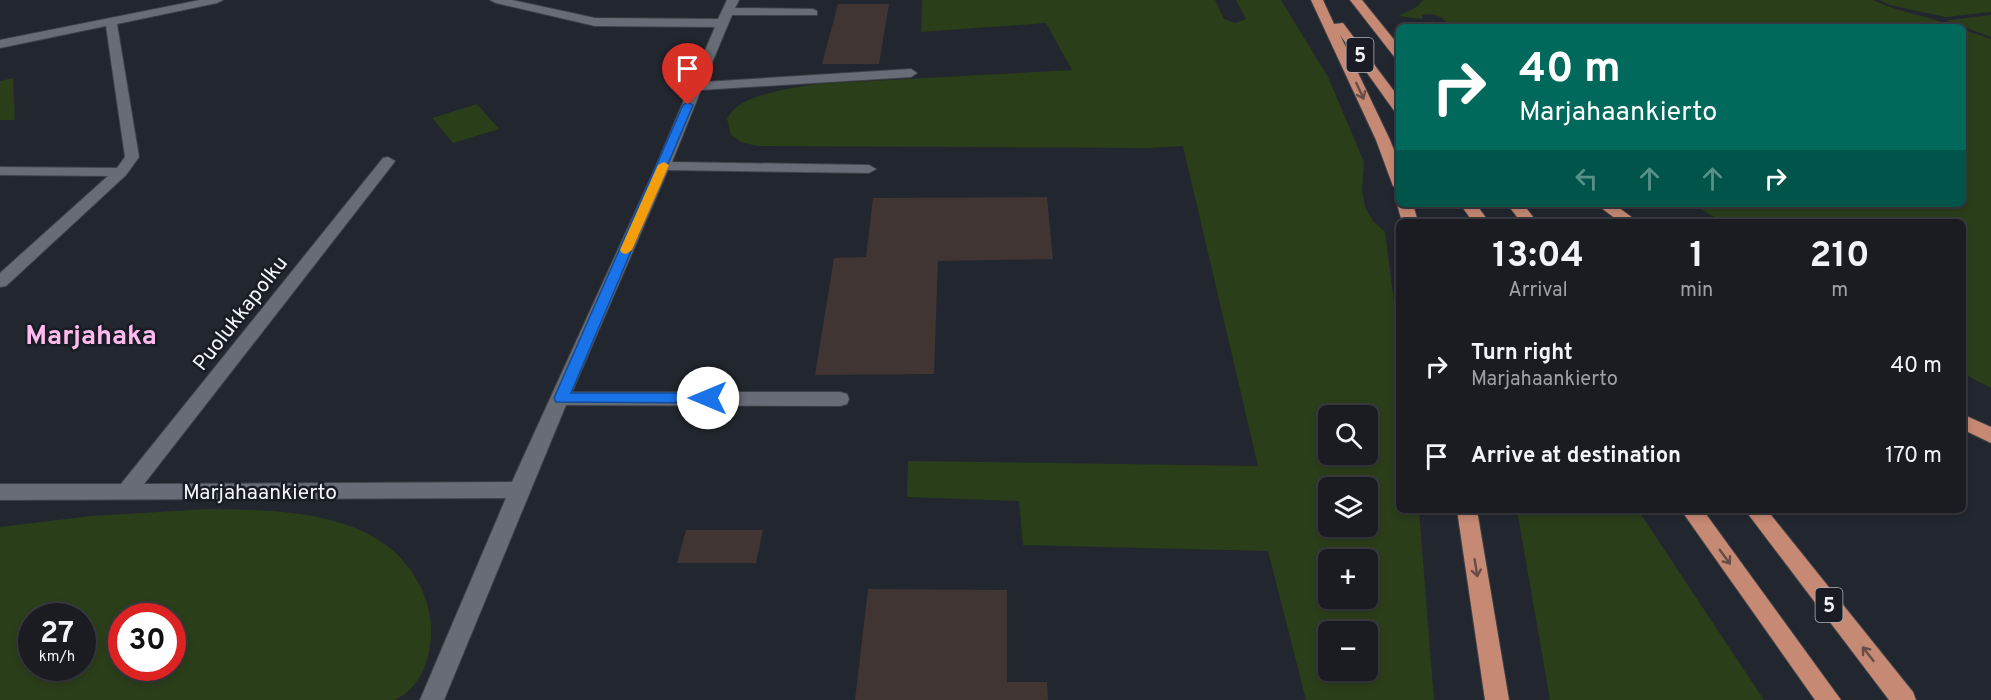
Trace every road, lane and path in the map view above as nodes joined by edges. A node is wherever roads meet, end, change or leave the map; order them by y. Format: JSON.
{"nodes":[{"id":1,"x":217,"y":0,"type":"edge"},
{"id":2,"x":496,"y":0,"type":"edge"},
{"id":3,"x":1319,"y":0,"type":"edge"},
{"id":4,"x":1357,"y":0,"type":"edge"},
{"id":5,"x":727,"y":11,"type":"edge"},
{"id":6,"x":813,"y":13,"type":"dead end"},
{"id":7,"x":111,"y":22,"type":"junction"},
{"id":8,"x":1396,"y":33,"type":"edge"},
{"id":9,"x":0,"y":44,"type":"edge"},
{"id":10,"x":1396,"y":51,"type":"edge"},
{"id":11,"x":911,"y":73,"type":"dead end"},
{"id":12,"x":696,"y":86,"type":"junction"},
{"id":13,"x":1396,"y":105,"type":"edge"},
{"id":14,"x":388,"y":161,"type":"dead end"},
{"id":15,"x":663,"y":166,"type":"junction"},
{"id":16,"x":869,"y":169,"type":"dead end"},
{"id":17,"x":0,"y":171,"type":"edge"},
{"id":18,"x":121,"y":172,"type":"junction"},
{"id":19,"x":1396,"y":175,"type":"edge"},
{"id":20,"x":1517,"y":207,"type":"edge"},
{"id":21,"x":1609,"y":207,"type":"edge"},
{"id":22,"x":1527,"y":219,"type":"edge"},
{"id":23,"x":1626,"y":219,"type":"edge"},
{"id":24,"x":0,"y":282,"type":"edge"},
{"id":25,"x":561,"y":398,"type":"junction"},
{"id":26,"x":840,"y":399,"type":"dead end"},
{"id":27,"x":1966,"y":423,"type":"edge"},
{"id":28,"x":1991,"y":436,"type":"edge"},
{"id":29,"x":519,"y":490,"type":"junction"},
{"id":30,"x":0,"y":492,"type":"edge"},
{"id":31,"x":126,"y":492,"type":"junction"},
{"id":32,"x":1467,"y":513,"type":"edge"},
{"id":33,"x":1693,"y":513,"type":"edge"},
{"id":34,"x":1757,"y":513,"type":"edge"},
{"id":35,"x":432,"y":700,"type":"edge"},
{"id":36,"x":1497,"y":700,"type":"edge"},
{"id":37,"x":1829,"y":700,"type":"edge"},
{"id":38,"x":1904,"y":700,"type":"edge"}],
"edges":[{"from":1,"to":7,"type":"street"},
{"from":2,"to":5,"type":"street"},
{"from":3,"to":13,"type":"highway","number":"5"},
{"from":3,"to":19,"type":"highway","one_way":true},
{"from":4,"to":8,"type":"highway"},
{"from":4,"to":10,"type":"highway","number":"5"},
{"from":5,"to":6,"type":"street"},
{"from":5,"to":12,"type":"street"},
{"from":7,"to":9,"type":"street"},
{"from":7,"to":18,"type":"street"},
{"from":11,"to":12,"type":"street"},
{"from":12,"to":15,"type":"street"},
{"from":14,"to":31,"type":"street","name":"Puolukkapolku"},
{"from":15,"to":16,"type":"street"},
{"from":15,"to":25,"type":"street"},
{"from":17,"to":18,"type":"street"},
{"from":18,"to":24,"type":"street"},
{"from":20,"to":22,"type":"highway"},
{"from":21,"to":23,"type":"highway"},
{"from":25,"to":26,"type":"street"},
{"from":25,"to":29,"type":"street"},
{"from":27,"to":28,"type":"highway"},
{"from":29,"to":31,"type":"street","name":"Marjahaankierto"},
{"from":29,"to":35,"type":"street"},
{"from":30,"to":31,"type":"street","name":"Marjahaankierto"},
{"from":32,"to":36,"type":"highway","one_way":true},
{"from":33,"to":37,"type":"highway","one_way":true},
{"from":38,"to":34,"type":"highway","number":"5","one_way":true}]}
